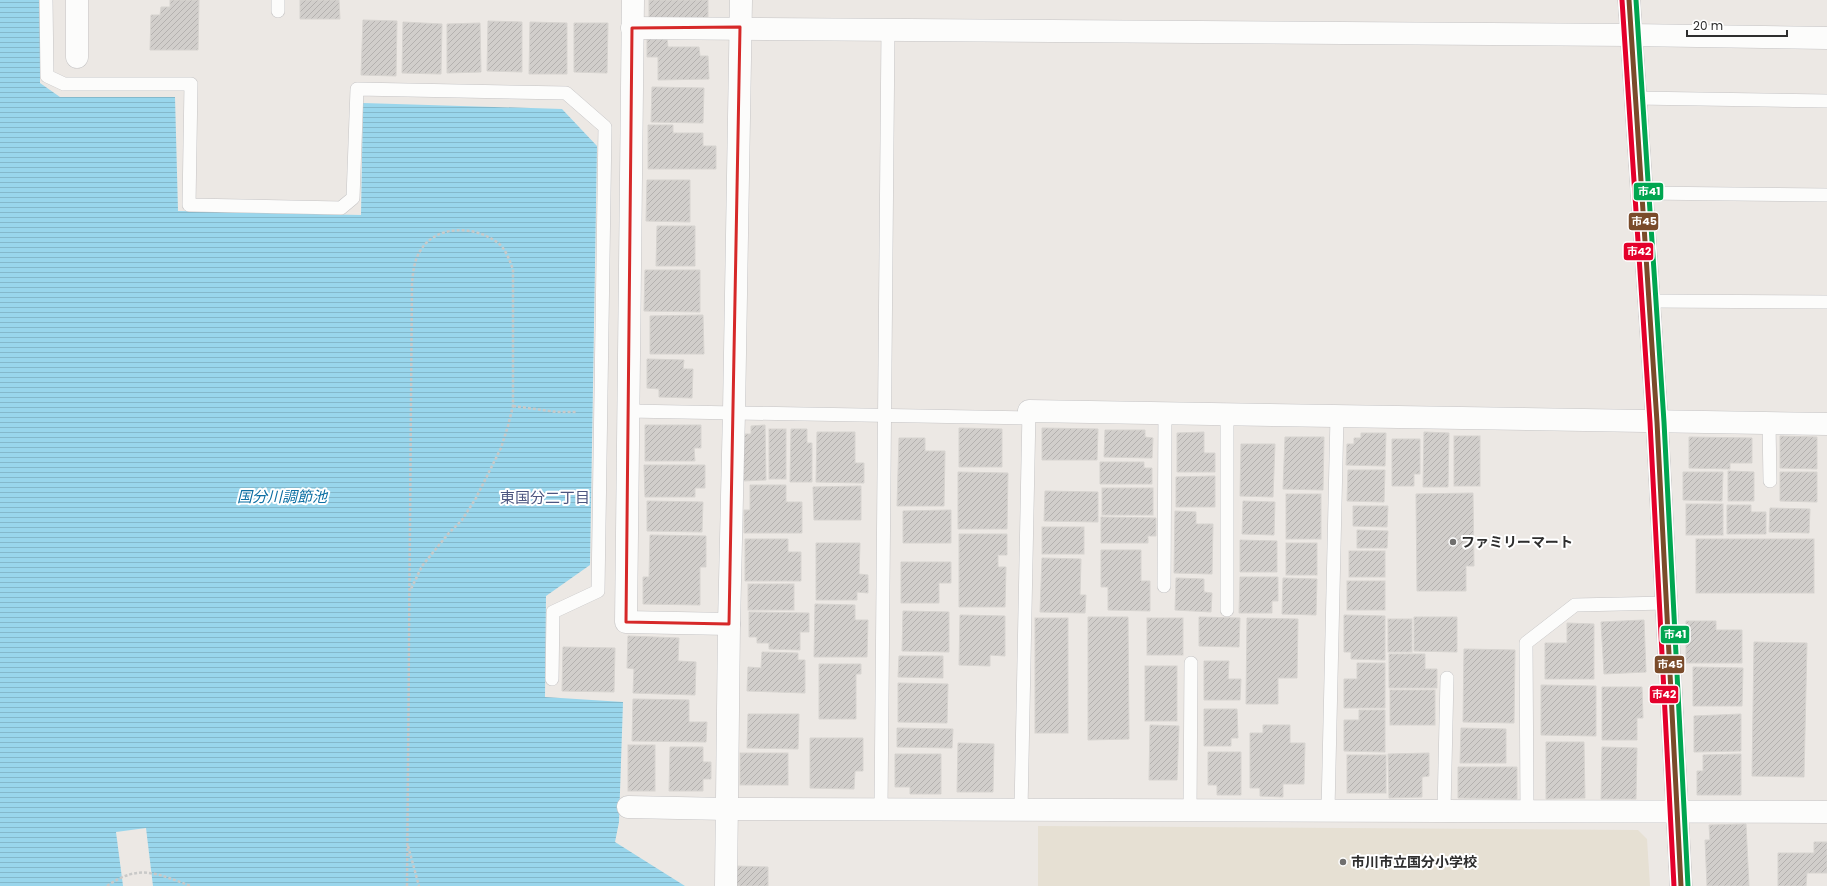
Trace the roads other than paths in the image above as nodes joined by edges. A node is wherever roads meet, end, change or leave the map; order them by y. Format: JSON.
{"nodes":[{"id":1,"x":46,"y":0,"type":"edge"},
{"id":2,"x":77,"y":0,"type":"edge"},
{"id":3,"x":633,"y":0,"type":"edge"},
{"id":4,"x":741,"y":0,"type":"edge"},
{"id":5,"x":1629,"y":0,"type":"edge"},
{"id":6,"x":632,"y":28,"type":"junction"},
{"id":7,"x":740,"y":28,"type":"junction"},
{"id":8,"x":888,"y":29,"type":"junction"},
{"id":9,"x":1631,"y":35,"type":"junction"},
{"id":10,"x":1827,"y":38,"type":"edge"},
{"id":11,"x":77,"y":57,"type":"dead end"},
{"id":12,"x":1636,"y":98,"type":"junction"},
{"id":13,"x":1827,"y":101,"type":"edge"},
{"id":14,"x":1642,"y":193,"type":"junction"},
{"id":15,"x":1827,"y":195,"type":"edge"},
{"id":16,"x":1649,"y":301,"type":"junction"},
{"id":17,"x":1827,"y":302,"type":"edge"},
{"id":18,"x":628,"y":410,"type":"junction"},
{"id":19,"x":734,"y":412,"type":"junction"},
{"id":20,"x":1165,"y":413,"type":"junction"},
{"id":21,"x":1028,"y":414,"type":"junction"},
{"id":22,"x":1227,"y":414,"type":"junction"},
{"id":23,"x":884,"y":415,"type":"junction"},
{"id":24,"x":1337,"y":416,"type":"junction"},
{"id":25,"x":1657,"y":422,"type":"junction"},
{"id":26,"x":1769,"y":423,"type":"junction"},
{"id":27,"x":1827,"y":424,"type":"edge"},
{"id":28,"x":1770,"y":481,"type":"dead end"},
{"id":29,"x":1164,"y":586,"type":"dead end"},
{"id":30,"x":1667,"y":603,"type":"junction"},
{"id":31,"x":1227,"y":610,"type":"dead end"},
{"id":32,"x":729,"y":624,"type":"junction"},
{"id":33,"x":1191,"y":663,"type":"dead end"},
{"id":34,"x":1447,"y":678,"type":"dead end"},
{"id":35,"x":552,"y":679,"type":"dead end"},
{"id":36,"x":628,"y":807,"type":"dead end"},
{"id":37,"x":727,"y":809,"type":"junction"},
{"id":38,"x":881,"y":809,"type":"junction"},
{"id":39,"x":1021,"y":810,"type":"junction"},
{"id":40,"x":1190,"y":810,"type":"junction"},
{"id":41,"x":1328,"y":810,"type":"junction"},
{"id":42,"x":1444,"y":810,"type":"junction"},
{"id":43,"x":1527,"y":811,"type":"junction"},
{"id":44,"x":1677,"y":811,"type":"junction"},
{"id":45,"x":1827,"y":812,"type":"edge"},
{"id":46,"x":726,"y":886,"type":"edge"},
{"id":47,"x":1681,"y":886,"type":"edge"}],
"edges":[{"from":1,"to":35,"type":"lane"},
{"from":2,"to":11,"type":"street"},
{"from":3,"to":6,"type":"street"},
{"from":4,"to":7,"type":"street"},
{"from":5,"to":9,"type":"street"},
{"from":6,"to":7,"type":"street"},
{"from":6,"to":18,"type":"street"},
{"from":7,"to":8,"type":"street"},
{"from":7,"to":19,"type":"street"},
{"from":8,"to":9,"type":"street"},
{"from":8,"to":23,"type":"lane"},
{"from":9,"to":10,"type":"street"},
{"from":9,"to":12,"type":"street"},
{"from":12,"to":13,"type":"lane"},
{"from":12,"to":14,"type":"street"},
{"from":14,"to":15,"type":"lane"},
{"from":14,"to":16,"type":"street"},
{"from":16,"to":17,"type":"lane"},
{"from":16,"to":25,"type":"street"},
{"from":18,"to":19,"type":"lane"},
{"from":18,"to":32,"type":"street"},
{"from":19,"to":23,"type":"lane"},
{"from":19,"to":32,"type":"street"},
{"from":20,"to":21,"type":"street"},
{"from":20,"to":22,"type":"street"},
{"from":20,"to":29,"type":"lane"},
{"from":21,"to":23,"type":"lane"},
{"from":21,"to":39,"type":"lane"},
{"from":22,"to":24,"type":"street"},
{"from":22,"to":31,"type":"lane"},
{"from":23,"to":38,"type":"lane"},
{"from":24,"to":25,"type":"street"},
{"from":24,"to":41,"type":"lane"},
{"from":25,"to":26,"type":"street"},
{"from":25,"to":30,"type":"street"},
{"from":26,"to":27,"type":"street"},
{"from":26,"to":28,"type":"lane"},
{"from":30,"to":43,"type":"lane"},
{"from":30,"to":44,"type":"street"},
{"from":32,"to":37,"type":"street"},
{"from":33,"to":40,"type":"lane"},
{"from":34,"to":42,"type":"lane"},
{"from":36,"to":37,"type":"street"},
{"from":37,"to":38,"type":"street"},
{"from":37,"to":46,"type":"street"},
{"from":38,"to":39,"type":"street"},
{"from":39,"to":40,"type":"street"},
{"from":40,"to":41,"type":"street"},
{"from":41,"to":42,"type":"street"},
{"from":42,"to":43,"type":"street"},
{"from":43,"to":44,"type":"street"},
{"from":44,"to":45,"type":"street"},
{"from":44,"to":47,"type":"street"}]}
